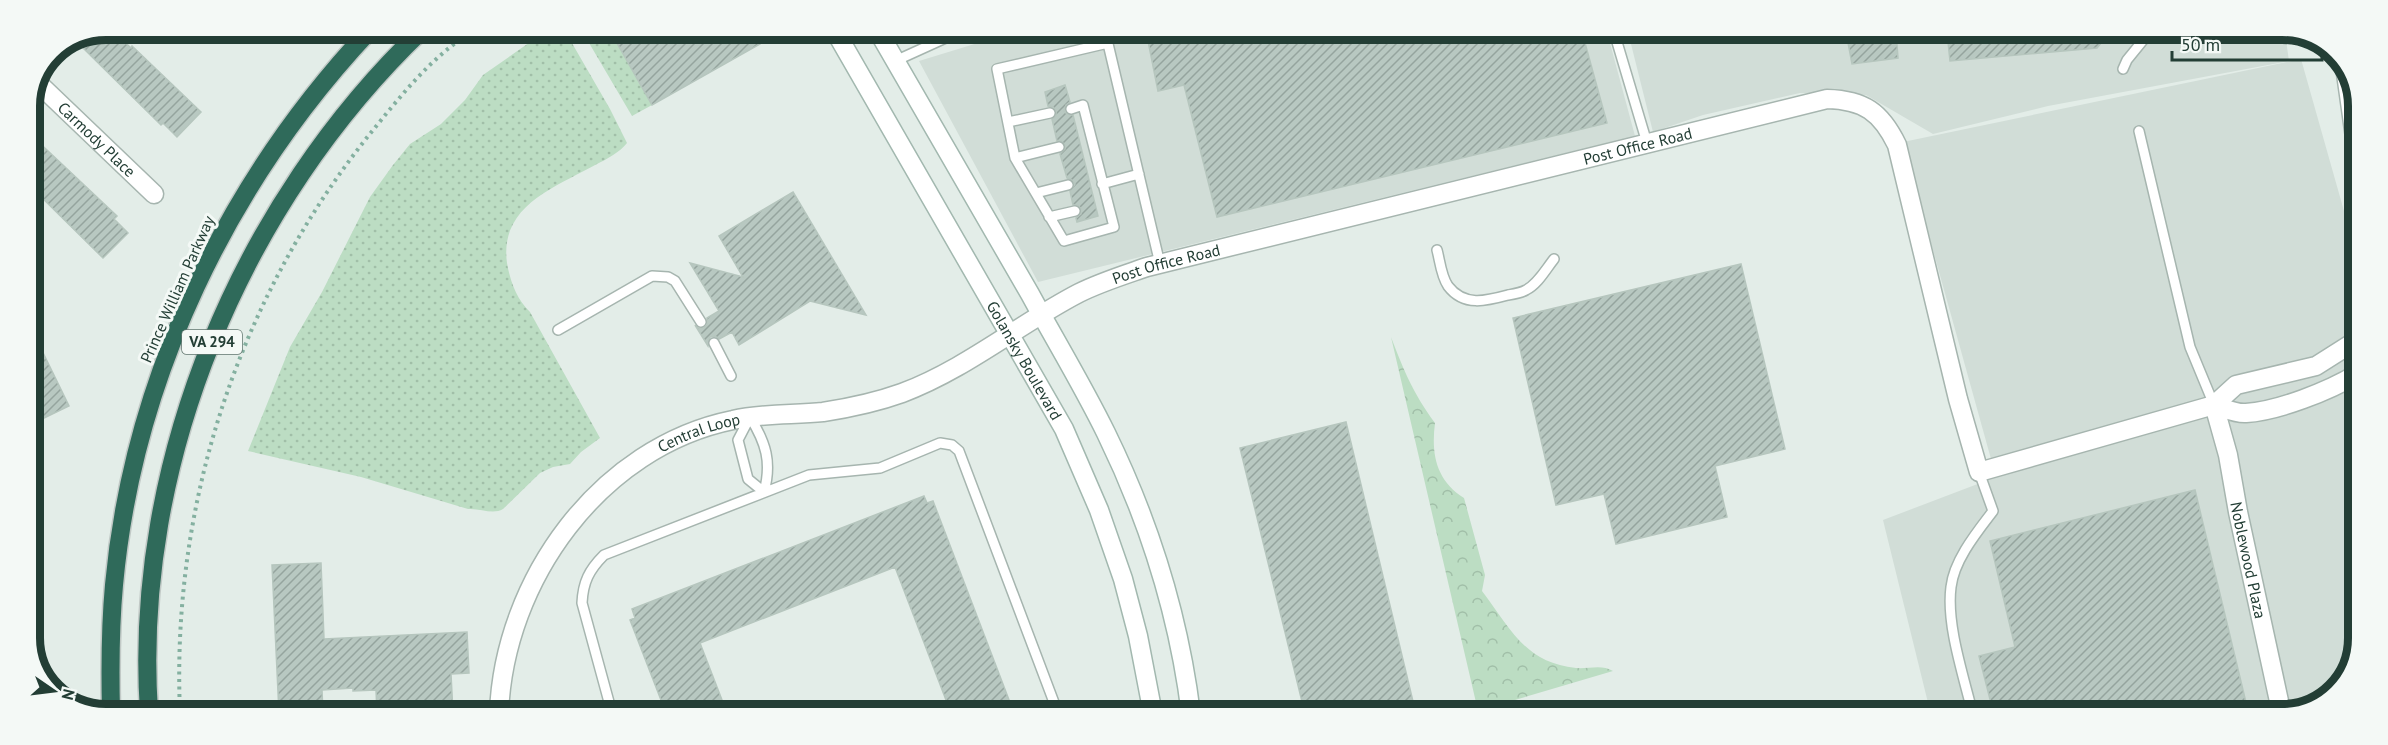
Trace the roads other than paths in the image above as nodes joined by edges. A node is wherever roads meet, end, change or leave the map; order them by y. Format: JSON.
{"nodes":[{"id":1,"x":361,"y":41,"type":"edge"},
{"id":2,"x":411,"y":41,"type":"edge"},
{"id":3,"x":841,"y":41,"type":"edge"},
{"id":4,"x":884,"y":41,"type":"edge"},
{"id":5,"x":939,"y":41,"type":"edge"},
{"id":6,"x":1617,"y":41,"type":"edge"},
{"id":7,"x":2142,"y":41,"type":"edge"},
{"id":8,"x":1108,"y":43,"type":"joint"},
{"id":9,"x":895,"y":61,"type":"junction"},
{"id":10,"x":2123,"y":69,"type":"dead end"},
{"id":11,"x":2343,"y":83,"type":"edge"},
{"id":12,"x":44,"y":88,"type":"edge"},
{"id":13,"x":1071,"y":109,"type":"dead end"},
{"id":14,"x":1050,"y":113,"type":"dead end"},
{"id":15,"x":2347,"y":114,"type":"edge"},
{"id":16,"x":1008,"y":122,"type":"junction"},
{"id":17,"x":2139,"y":131,"type":"dead end"},
{"id":18,"x":1091,"y":139,"type":"junction"},
{"id":19,"x":1080,"y":142,"type":"dead end"},
{"id":20,"x":1647,"y":143,"type":"junction"},
{"id":21,"x":1059,"y":147,"type":"dead end"},
{"id":22,"x":1015,"y":158,"type":"junction"},
{"id":23,"x":1139,"y":174,"type":"junction"},
{"id":24,"x":1089,"y":179,"type":"dead end"},
{"id":25,"x":1102,"y":180,"type":"junction"},
{"id":26,"x":1068,"y":185,"type":"dead end"},
{"id":27,"x":1036,"y":193,"type":"junction"},
{"id":28,"x":154,"y":194,"type":"dead end"},
{"id":29,"x":1107,"y":202,"type":"junction"},
{"id":30,"x":1095,"y":205,"type":"dead end"},
{"id":31,"x":1075,"y":210,"type":"dead end"},
{"id":32,"x":1049,"y":217,"type":"junction"},
{"id":33,"x":1437,"y":250,"type":"dead end"},
{"id":34,"x":1554,"y":259,"type":"dead end"},
{"id":35,"x":1160,"y":264,"type":"junction"},
{"id":36,"x":1041,"y":315,"type":"junction"},
{"id":37,"x":701,"y":322,"type":"dead end"},
{"id":38,"x":558,"y":330,"type":"dead end"},
{"id":39,"x":1008,"y":335,"type":"junction"},
{"id":40,"x":714,"y":343,"type":"dead end"},
{"id":41,"x":2347,"y":346,"type":"edge"},
{"id":42,"x":731,"y":376,"type":"dead end"},
{"id":43,"x":2348,"y":378,"type":"edge"},
{"id":44,"x":2214,"y":405,"type":"junction"},
{"id":45,"x":750,"y":417,"type":"junction"},
{"id":46,"x":1979,"y":472,"type":"junction"},
{"id":47,"x":764,"y":492,"type":"junction"},
{"id":48,"x":111,"y":704,"type":"edge"},
{"id":49,"x":149,"y":704,"type":"edge"},
{"id":50,"x":500,"y":704,"type":"edge"},
{"id":51,"x":610,"y":704,"type":"edge"},
{"id":52,"x":1054,"y":704,"type":"edge"},
{"id":53,"x":1151,"y":704,"type":"edge"},
{"id":54,"x":1189,"y":704,"type":"edge"},
{"id":55,"x":1970,"y":704,"type":"edge"},
{"id":56,"x":2280,"y":704,"type":"edge"}],
"edges":[{"from":1,"to":48,"type":"highway","name":"Prince William Parkway","number":"VA 294"},
{"from":2,"to":49,"type":"highway","number":"VA 294"},
{"from":3,"to":39,"type":"street","name":"Golansky Boulevard"},
{"from":4,"to":9,"type":"street"},
{"from":5,"to":9,"type":"lane"},
{"from":6,"to":20,"type":"lane"},
{"from":7,"to":10,"type":"lane"},
{"from":8,"to":16,"type":"lane"},
{"from":8,"to":23,"type":"lane"},
{"from":9,"to":36,"type":"street"},
{"from":11,"to":15,"type":"lane"},
{"from":12,"to":28,"type":"street","name":"Carmody Place"},
{"from":13,"to":18,"type":"lane"},
{"from":14,"to":16,"type":"lane"},
{"from":16,"to":22,"type":"lane"},
{"from":17,"to":44,"type":"lane"},
{"from":18,"to":19,"type":"lane"},
{"from":18,"to":25,"type":"lane"},
{"from":20,"to":35,"type":"street","name":"Post Office Road"},
{"from":20,"to":46,"type":"street","name":"Post Office Road"},
{"from":21,"to":22,"type":"lane"},
{"from":22,"to":27,"type":"lane"},
{"from":23,"to":25,"type":"lane"},
{"from":23,"to":35,"type":"lane"},
{"from":24,"to":25,"type":"lane"},
{"from":25,"to":29,"type":"lane"},
{"from":26,"to":27,"type":"lane"},
{"from":27,"to":32,"type":"lane"},
{"from":29,"to":30,"type":"lane"},
{"from":29,"to":32,"type":"lane"},
{"from":31,"to":32,"type":"lane"},
{"from":33,"to":34,"type":"lane"},
{"from":35,"to":36,"type":"street","name":"Post Office Road"},
{"from":36,"to":39,"type":"street","name":"Central Loop"},
{"from":36,"to":54,"type":"street"},
{"from":37,"to":38,"type":"lane"},
{"from":39,"to":45,"type":"street","name":"Central Loop"},
{"from":39,"to":53,"type":"street","name":"Golansky Boulevard"},
{"from":40,"to":42,"type":"lane"},
{"from":41,"to":44,"type":"street"},
{"from":43,"to":44,"type":"street"},
{"from":44,"to":46,"type":"street"},
{"from":44,"to":56,"type":"street","name":"Noblewood Plaza"},
{"from":45,"to":47,"type":"lane"},
{"from":45,"to":47,"type":"lane"},
{"from":45,"to":50,"type":"street","name":"Central Loop"},
{"from":46,"to":55,"type":"lane"},
{"from":47,"to":51,"type":"lane"},
{"from":47,"to":52,"type":"lane"}]}
